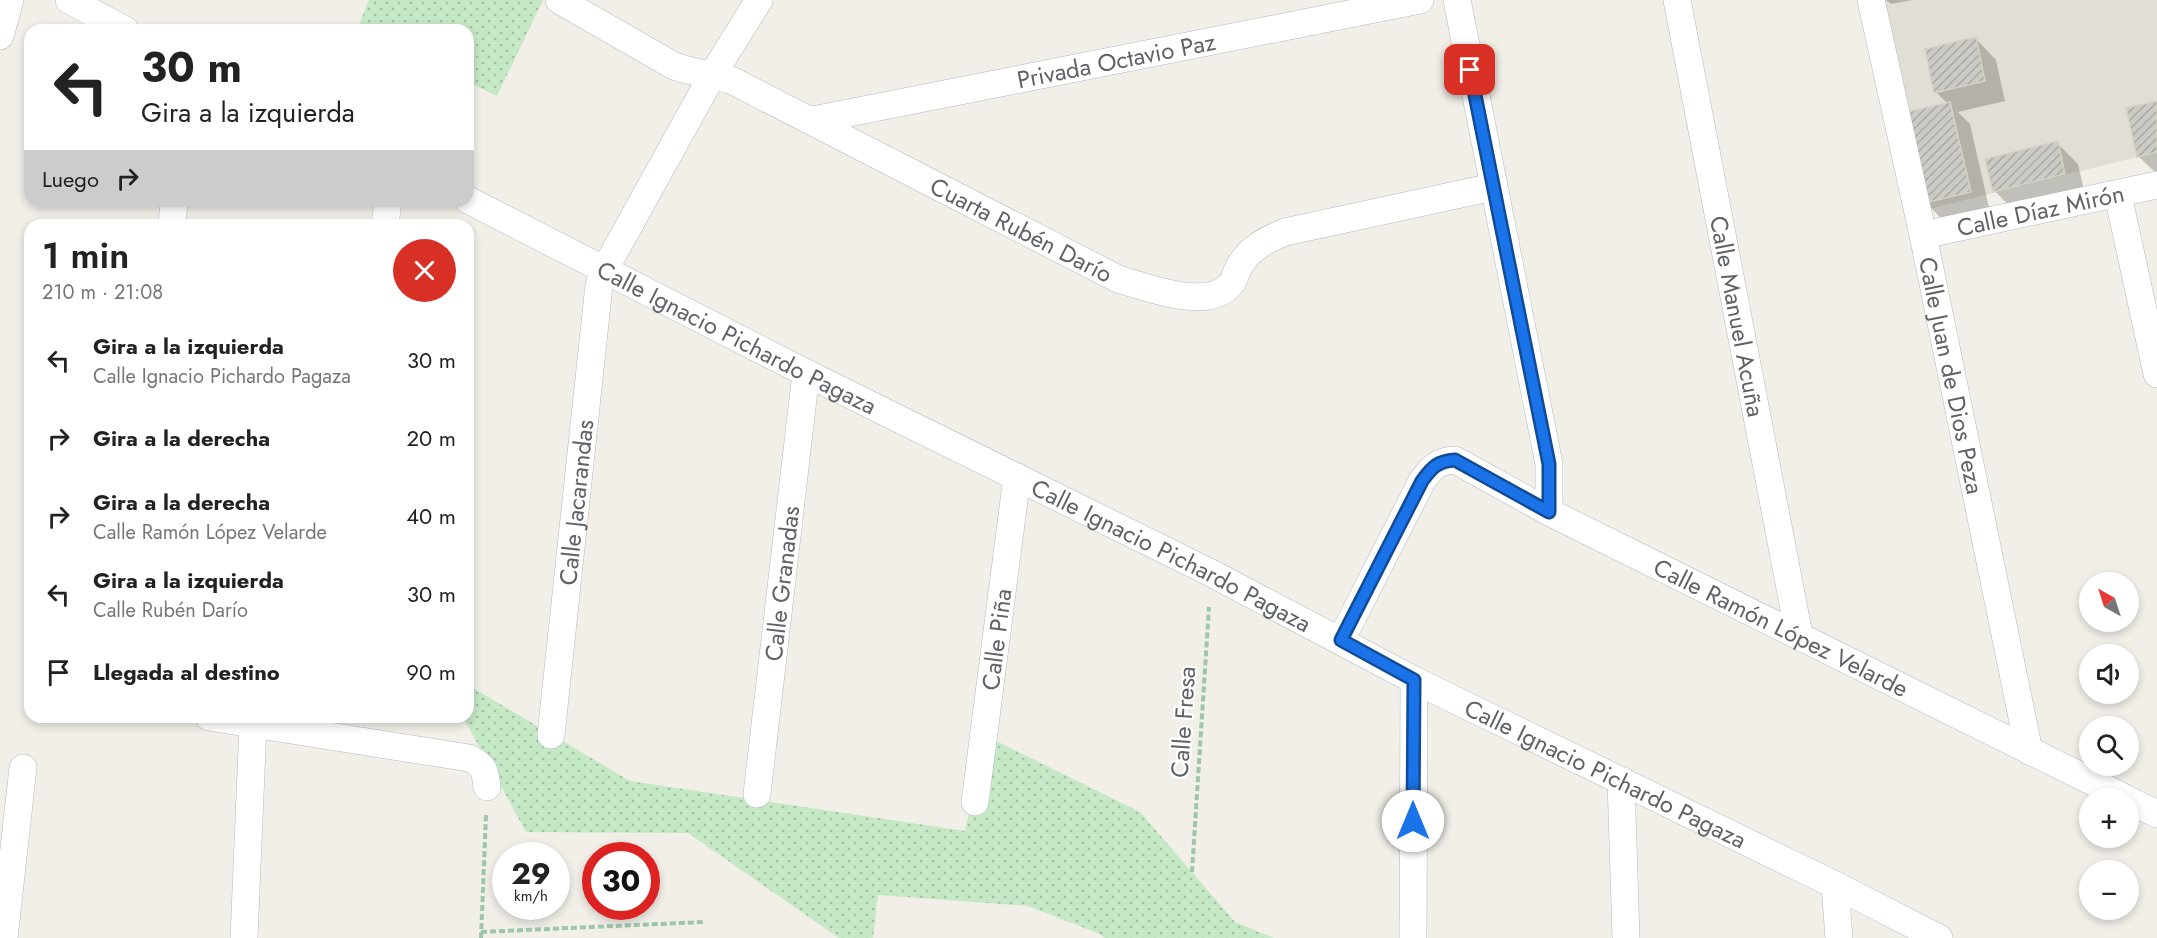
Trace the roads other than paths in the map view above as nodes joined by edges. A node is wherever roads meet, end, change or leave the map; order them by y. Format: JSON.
{"nodes":[{"id":1,"x":10,"y":0,"type":"edge"},
{"id":2,"x":559,"y":0,"type":"edge"},
{"id":3,"x":759,"y":0,"type":"edge"},
{"id":4,"x":1420,"y":0,"type":"edge"},
{"id":5,"x":1457,"y":0,"type":"edge"},
{"id":6,"x":1677,"y":0,"type":"edge"},
{"id":7,"x":1871,"y":0,"type":"edge"},
{"id":8,"x":72,"y":1,"type":"edge"},
{"id":9,"x":114,"y":24,"type":"edge"},
{"id":10,"x":0,"y":36,"type":"edge"},
{"id":11,"x":713,"y":74,"type":"junction"},
{"id":12,"x":813,"y":120,"type":"junction"},
{"id":13,"x":2157,"y":185,"type":"edge"},
{"id":14,"x":1493,"y":187,"type":"junction"},
{"id":15,"x":2118,"y":195,"type":"junction"},
{"id":16,"x":474,"y":203,"type":"edge"},
{"id":17,"x":1923,"y":235,"type":"junction"},
{"id":18,"x":605,"y":270,"type":"junction"},
{"id":19,"x":806,"y":373,"type":"junction"},
{"id":20,"x":2157,"y":374,"type":"edge"},
{"id":21,"x":1017,"y":477,"type":"junction"},
{"id":22,"x":1549,"y":512,"type":"junction"},
{"id":23,"x":1798,"y":635,"type":"junction"},
{"id":24,"x":1341,"y":640,"type":"junction"},
{"id":25,"x":1414,"y":680,"type":"junction"},
{"id":26,"x":248,"y":723,"type":"edge"},
{"id":27,"x":254,"y":724,"type":"junction"},
{"id":28,"x":551,"y":735,"type":"dead end"},
{"id":29,"x":2029,"y":751,"type":"junction"},
{"id":30,"x":23,"y":768,"type":"dead end"},
{"id":31,"x":1621,"y":780,"type":"junction"},
{"id":32,"x":487,"y":788,"type":"road end"},
{"id":33,"x":2105,"y":788,"type":"edge"},
{"id":34,"x":757,"y":794,"type":"dead end"},
{"id":35,"x":975,"y":802,"type":"dead end"},
{"id":36,"x":2139,"y":805,"type":"edge"},
{"id":37,"x":2157,"y":814,"type":"edge"},
{"id":38,"x":1835,"y":885,"type":"junction"},
{"id":39,"x":4,"y":938,"type":"edge"},
{"id":40,"x":244,"y":938,"type":"edge"},
{"id":41,"x":1413,"y":938,"type":"edge"},
{"id":42,"x":1626,"y":938,"type":"edge"},
{"id":43,"x":1839,"y":938,"type":"edge"},
{"id":44,"x":1939,"y":938,"type":"edge"}],
"edges":[{"from":1,"to":10,"type":"street"},
{"from":2,"to":11,"type":"street","name":"Cuarta Rubén Darío"},
{"from":3,"to":11,"type":"street","name":"Calle Jacarandas"},
{"from":4,"to":12,"type":"street","name":"Privada Octavio Paz"},
{"from":5,"to":14,"type":"street"},
{"from":6,"to":23,"type":"street","name":"Calle Manuel Acuña"},
{"from":7,"to":17,"type":"street","name":"Calle Juan de Dios Peza"},
{"from":8,"to":9,"type":"street"},
{"from":11,"to":12,"type":"street","name":"Cuarta Rubén Darío"},
{"from":11,"to":18,"type":"street","name":"Calle Jacarandas"},
{"from":12,"to":14,"type":"street","name":"Cuarta Rubén Darío"},
{"from":13,"to":15,"type":"street","name":"Calle Díaz Mirón"},
{"from":14,"to":22,"type":"street"},
{"from":15,"to":17,"type":"street","name":"Calle Díaz Mirón"},
{"from":15,"to":20,"type":"street"},
{"from":16,"to":18,"type":"street","name":"Calle Ignacio Pichardo Pagaza"},
{"from":17,"to":29,"type":"street","name":"Calle Juan de Dios Peza"},
{"from":18,"to":19,"type":"street","name":"Calle Ignacio Pichardo Pagaza"},
{"from":18,"to":28,"type":"street","name":"Calle Jacarandas"},
{"from":19,"to":21,"type":"street","name":"Calle Ignacio Pichardo Pagaza"},
{"from":19,"to":34,"type":"street","name":"Calle Granadas"},
{"from":21,"to":24,"type":"street","name":"Calle Ignacio Pichardo Pagaza"},
{"from":21,"to":35,"type":"street","name":"Calle Piña"},
{"from":22,"to":23,"type":"street","name":"Calle Ramón López Velarde"},
{"from":22,"to":24,"type":"street","name":"Calle Ramón López Velarde"},
{"from":23,"to":29,"type":"street","name":"Calle Ramón López Velarde"},
{"from":24,"to":25,"type":"street","name":"Calle Ignacio Pichardo Pagaza"},
{"from":25,"to":31,"type":"street","name":"Calle Ignacio Pichardo Pagaza"},
{"from":25,"to":41,"type":"street"},
{"from":26,"to":27,"type":"street"},
{"from":27,"to":32,"type":"street"},
{"from":27,"to":40,"type":"street"},
{"from":29,"to":33,"type":"street","name":"Calle Ramón López Velarde"},
{"from":30,"to":39,"type":"street"},
{"from":31,"to":38,"type":"street","name":"Calle Ignacio Pichardo Pagaza"},
{"from":31,"to":42,"type":"street"},
{"from":36,"to":37,"type":"street","name":"Calle Ramón López Velarde"},
{"from":38,"to":43,"type":"street"},
{"from":38,"to":44,"type":"street","name":"Calle Ignacio Pichardo Pagaza"}]}
